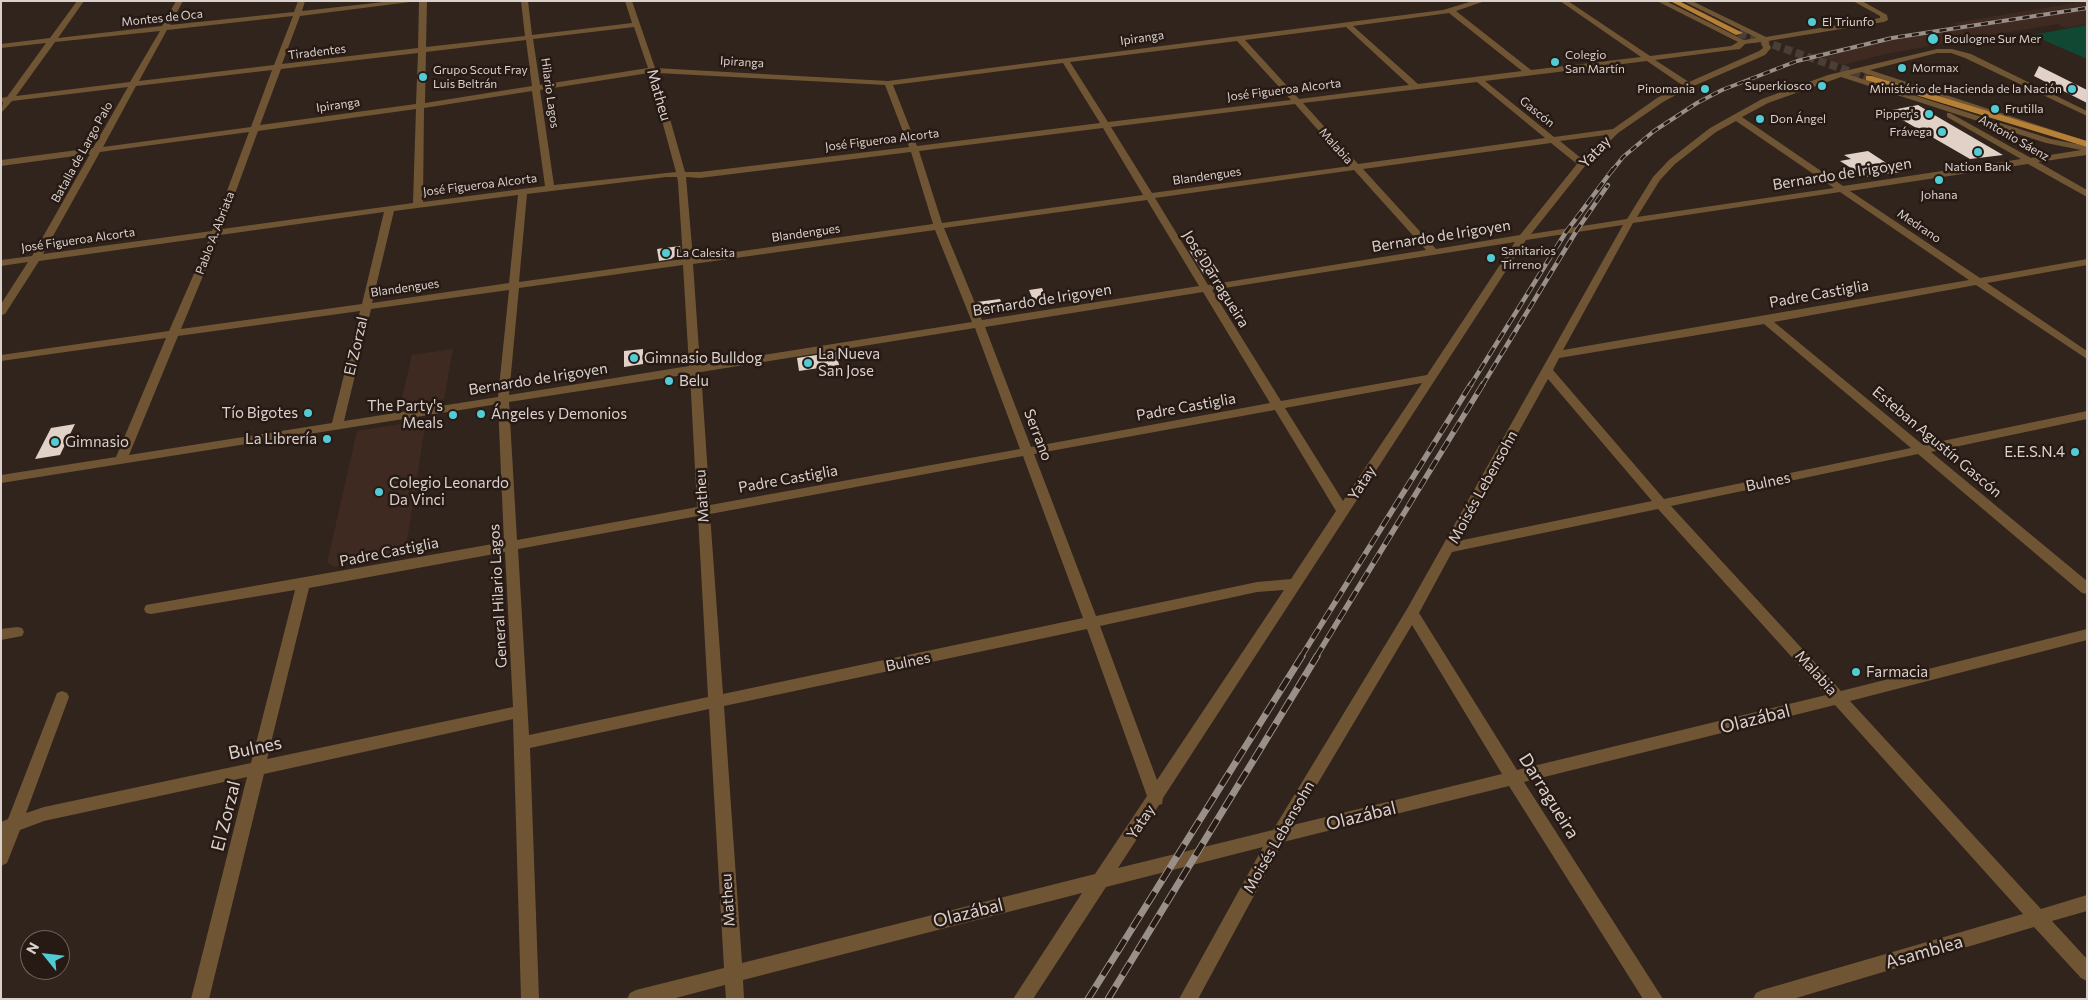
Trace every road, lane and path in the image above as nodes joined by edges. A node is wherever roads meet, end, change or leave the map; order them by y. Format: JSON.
{"nodes":[{"id":1,"x":81,"y":1,"type":"edge"},
{"id":2,"x":180,"y":1,"type":"edge"},
{"id":3,"x":302,"y":1,"type":"edge"},
{"id":4,"x":415,"y":1,"type":"edge"},
{"id":5,"x":423,"y":1,"type":"edge"},
{"id":6,"x":524,"y":1,"type":"edge"},
{"id":7,"x":628,"y":1,"type":"edge"},
{"id":8,"x":1482,"y":1,"type":"edge"},
{"id":9,"x":1564,"y":1,"type":"edge"},
{"id":10,"x":1660,"y":1,"type":"edge"},
{"id":11,"x":1673,"y":1,"type":"edge"},
{"id":12,"x":1686,"y":1,"type":"edge"},
{"id":13,"x":1856,"y":1,"type":"edge"},
{"id":14,"x":1450,"y":10,"type":"junction"},
{"id":15,"x":298,"y":14,"type":"junction"},
{"id":16,"x":1347,"y":24,"type":"junction"},
{"id":17,"x":635,"y":25,"type":"junction"},
{"id":18,"x":164,"y":29,"type":"junction"},
{"id":19,"x":1739,"y":33,"type":"tunnel mouth"},
{"id":20,"x":530,"y":38,"type":"junction"},
{"id":21,"x":1240,"y":38,"type":"junction"},
{"id":22,"x":1764,"y":39,"type":"junction"},
{"id":23,"x":51,"y":41,"type":"junction"},
{"id":24,"x":1742,"y":42,"type":"junction"},
{"id":25,"x":1,"y":46,"type":"edge"},
{"id":26,"x":421,"y":51,"type":"junction"},
{"id":27,"x":1648,"y":57,"type":"junction"},
{"id":28,"x":1066,"y":61,"type":"junction"},
{"id":29,"x":278,"y":68,"type":"junction"},
{"id":30,"x":652,"y":70,"type":"junction"},
{"id":31,"x":1862,"y":70,"type":"junction"},
{"id":32,"x":1528,"y":72,"type":"junction"},
{"id":33,"x":1843,"y":75,"type":"junction"},
{"id":34,"x":1477,"y":78,"type":"junction"},
{"id":35,"x":1870,"y":78,"type":"tunnel mouth"},
{"id":36,"x":888,"y":83,"type":"junction"},
{"id":37,"x":134,"y":84,"type":"junction"},
{"id":38,"x":1688,"y":85,"type":"junction"},
{"id":39,"x":1415,"y":86,"type":"junction"},
{"id":40,"x":538,"y":88,"type":"junction"},
{"id":41,"x":6,"y":100,"type":"edge"},
{"id":42,"x":1295,"y":101,"type":"junction"},
{"id":43,"x":1928,"y":103,"type":"junction"},
{"id":44,"x":422,"y":106,"type":"junction"},
{"id":45,"x":1,"y":111,"type":"edge"},
{"id":46,"x":2087,"y":114,"type":"edge"},
{"id":47,"x":1736,"y":117,"type":"junction"},
{"id":48,"x":2015,"y":124,"type":"junction"},
{"id":49,"x":1106,"y":125,"type":"junction"},
{"id":50,"x":255,"y":129,"type":"junction"},
{"id":51,"x":1615,"y":131,"type":"junction"},
{"id":52,"x":1553,"y":140,"type":"junction"},
{"id":53,"x":2087,"y":144,"type":"edge"},
{"id":54,"x":914,"y":148,"type":"junction"},
{"id":55,"x":2087,"y":150,"type":"edge"},
{"id":56,"x":96,"y":151,"type":"junction"},
{"id":57,"x":2029,"y":161,"type":"junction"},
{"id":58,"x":1,"y":163,"type":"edge"},
{"id":59,"x":1582,"y":164,"type":"junction"},
{"id":60,"x":1356,"y":168,"type":"junction"},
{"id":61,"x":682,"y":175,"type":"junction"},
{"id":62,"x":550,"y":189,"type":"junction"},
{"id":63,"x":1842,"y":189,"type":"junction"},
{"id":64,"x":523,"y":192,"type":"junction"},
{"id":65,"x":2087,"y":194,"type":"edge"},
{"id":66,"x":1148,"y":198,"type":"junction"},
{"id":67,"x":418,"y":205,"type":"junction"},
{"id":68,"x":390,"y":209,"type":"junction"},
{"id":69,"x":1630,"y":221,"type":"junction"},
{"id":70,"x":939,"y":228,"type":"junction"},
{"id":71,"x":216,"y":233,"type":"junction"},
{"id":72,"x":1523,"y":238,"type":"junction"},
{"id":73,"x":1434,"y":253,"type":"junction"},
{"id":74,"x":36,"y":258,"type":"junction"},
{"id":75,"x":1,"y":262,"type":"edge"},
{"id":76,"x":687,"y":262,"type":"junction"},
{"id":77,"x":2087,"y":262,"type":"edge"},
{"id":78,"x":1979,"y":282,"type":"junction"},
{"id":79,"x":513,"y":286,"type":"junction"},
{"id":80,"x":1205,"y":289,"type":"junction"},
{"id":81,"x":366,"y":306,"type":"junction"},
{"id":82,"x":1,"y":312,"type":"edge"},
{"id":83,"x":1766,"y":320,"type":"junction"},
{"id":84,"x":979,"y":325,"type":"junction"},
{"id":85,"x":175,"y":333,"type":"junction"},
{"id":86,"x":1556,"y":355,"type":"junction"},
{"id":87,"x":2087,"y":356,"type":"edge"},
{"id":88,"x":1,"y":358,"type":"edge"},
{"id":89,"x":694,"y":371,"type":"junction"},
{"id":90,"x":1547,"y":372,"type":"junction"},
{"id":91,"x":1429,"y":378,"type":"junction"},
{"id":92,"x":503,"y":400,"type":"junction"},
{"id":93,"x":1277,"y":407,"type":"junction"},
{"id":94,"x":2087,"y":415,"type":"edge"},
{"id":95,"x":337,"y":426,"type":"junction"},
{"id":96,"x":1920,"y":449,"type":"junction"},
{"id":97,"x":1027,"y":453,"type":"junction"},
{"id":98,"x":120,"y":461,"type":"junction"},
{"id":99,"x":1,"y":479,"type":"edge"},
{"id":100,"x":1662,"y":504,"type":"junction"},
{"id":101,"x":703,"y":511,"type":"junction"},
{"id":102,"x":1343,"y":512,"type":"junction"},
{"id":103,"x":512,"y":545,"type":"junction"},
{"id":104,"x":1449,"y":548,"type":"junction"},
{"id":105,"x":303,"y":584,"type":"junction"},
{"id":106,"x":1295,"y":584,"type":"junction"},
{"id":107,"x":2087,"y":589,"type":"edge"},
{"id":108,"x":152,"y":609,"type":"dead end"},
{"id":109,"x":1412,"y":613,"type":"junction"},
{"id":110,"x":1092,"y":623,"type":"junction"},
{"id":111,"x":17,"y":632,"type":"dead end"},
{"id":112,"x":2087,"y":634,"type":"edge"},
{"id":113,"x":1,"y":635,"type":"edge"},
{"id":114,"x":62,"y":697,"type":"dead end"},
{"id":115,"x":1839,"y":698,"type":"junction"},
{"id":116,"x":716,"y":703,"type":"junction"},
{"id":117,"x":519,"y":712,"type":"junction"},
{"id":118,"x":522,"y":743,"type":"junction"},
{"id":119,"x":259,"y":768,"type":"junction"},
{"id":120,"x":1513,"y":778,"type":"junction"},
{"id":121,"x":1156,"y":799,"type":"junction"},
{"id":122,"x":8,"y":827,"type":"edge"},
{"id":123,"x":1277,"y":837,"type":"junction"},
{"id":124,"x":1,"y":858,"type":"edge"},
{"id":125,"x":1103,"y":879,"type":"junction"},
{"id":126,"x":2087,"y":903,"type":"edge"},
{"id":127,"x":2038,"y":919,"type":"junction"},
{"id":128,"x":2087,"y":972,"type":"edge"},
{"id":129,"x":733,"y":974,"type":"junction"},
{"id":130,"x":200,"y":999,"type":"edge"},
{"id":131,"x":530,"y":999,"type":"edge"},
{"id":132,"x":636,"y":999,"type":"edge"},
{"id":133,"x":734,"y":999,"type":"edge"},
{"id":134,"x":1022,"y":999,"type":"edge"},
{"id":135,"x":1188,"y":999,"type":"edge"},
{"id":136,"x":1654,"y":999,"type":"edge"},
{"id":137,"x":1762,"y":999,"type":"edge"}],
"edges":[{"from":1,"to":23,"type":"street"},
{"from":2,"to":18,"type":"street","name":"Batalla de Largo Palo"},
{"from":3,"to":15,"type":"street","name":"Pablo A. Abriata"},
{"from":4,"to":15,"type":"street","name":"Montes de Oca"},
{"from":5,"to":26,"type":"street"},
{"from":6,"to":20,"type":"street","name":"Hilario Lagos"},
{"from":7,"to":17,"type":"street","name":"Matheu"},
{"from":8,"to":14,"type":"street","name":"Ipiranga"},
{"from":9,"to":27,"type":"street"},
{"from":10,"to":24,"type":"street"},
{"from":11,"to":19,"type":"main road"},
{"from":12,"to":22,"type":"street"},
{"from":13,"to":22,"type":"street","name":"José Figueroa Alcorta"},
{"from":14,"to":16,"type":"street","name":"Ipiranga"},
{"from":14,"to":32,"type":"street","name":"Gascón"},
{"from":15,"to":18,"type":"street","name":"Montes de Oca"},
{"from":15,"to":29,"type":"street","name":"Pablo A. Abriata"},
{"from":16,"to":21,"type":"street","name":"Ipiranga"},
{"from":16,"to":39,"type":"street"},
{"from":17,"to":20,"type":"street","name":"Tiradentes"},
{"from":17,"to":30,"type":"street","name":"Matheu"},
{"from":18,"to":23,"type":"street","name":"Montes de Oca"},
{"from":18,"to":37,"type":"street","name":"Batalla de Largo Palo"},
{"from":20,"to":26,"type":"street","name":"Tiradentes"},
{"from":20,"to":40,"type":"street","name":"Hilario Lagos"},
{"from":21,"to":28,"type":"street","name":"Ipiranga"},
{"from":21,"to":42,"type":"street","name":"Malabia"},
{"from":22,"to":24,"type":"street","name":"José Figueroa Alcorta"},
{"from":22,"to":38,"type":"street","name":"Yatay"},
{"from":23,"to":25,"type":"street","name":"Montes de Oca"},
{"from":23,"to":41,"type":"street"},
{"from":24,"to":27,"type":"street","name":"José Figueroa Alcorta"},
{"from":26,"to":29,"type":"street","name":"Tiradentes"},
{"from":26,"to":44,"type":"street"},
{"from":27,"to":32,"type":"street","name":"José Figueroa Alcorta"},
{"from":27,"to":38,"type":"street"},
{"from":28,"to":36,"type":"street","name":"Ipiranga"},
{"from":28,"to":49,"type":"street","name":"José Darragueira"},
{"from":29,"to":37,"type":"street","name":"Tiradentes"},
{"from":29,"to":50,"type":"street","name":"Pablo A. Abriata"},
{"from":30,"to":36,"type":"street","name":"Ipiranga"},
{"from":30,"to":40,"type":"street","name":"Ipiranga"},
{"from":30,"to":61,"type":"street","name":"Matheu"},
{"from":31,"to":33,"type":"street","name":"Moisés Lebensohn"},
{"from":31,"to":46,"type":"street","name":"Moisés Lebensohn"},
{"from":31,"to":53,"type":"street"},
{"from":32,"to":34,"type":"street","name":"José Figueroa Alcorta"},
{"from":33,"to":43,"type":"street"},
{"from":33,"to":47,"type":"street","name":"Moisés Lebensohn"},
{"from":34,"to":39,"type":"street","name":"José Figueroa Alcorta"},
{"from":34,"to":52,"type":"street","name":"Gascón"},
{"from":35,"to":48,"type":"main road"},
{"from":36,"to":54,"type":"street","name":"Serrano"},
{"from":37,"to":41,"type":"street","name":"Tiradentes"},
{"from":37,"to":56,"type":"street","name":"Batalla de Largo Palo"},
{"from":38,"to":51,"type":"street","name":"Yatay"},
{"from":39,"to":42,"type":"street","name":"José Figueroa Alcorta"},
{"from":40,"to":44,"type":"street","name":"Ipiranga"},
{"from":40,"to":62,"type":"street","name":"Hilario Lagos"},
{"from":41,"to":45,"type":"street"},
{"from":42,"to":49,"type":"street","name":"José Figueroa Alcorta"},
{"from":42,"to":60,"type":"street","name":"Malabia"},
{"from":43,"to":55,"type":"street"},
{"from":43,"to":57,"type":"street","name":"Antonio Sáenz"},
{"from":44,"to":50,"type":"street","name":"Ipiranga"},
{"from":44,"to":67,"type":"street"},
{"from":47,"to":63,"type":"street","name":"Medrano"},
{"from":47,"to":69,"type":"street","name":"Moisés Lebensohn"},
{"from":48,"to":53,"type":"main road"},
{"from":48,"to":55,"type":"main road"},
{"from":49,"to":54,"type":"street","name":"José Figueroa Alcorta"},
{"from":49,"to":66,"type":"street","name":"José Darragueira"},
{"from":50,"to":56,"type":"street","name":"Ipiranga"},
{"from":50,"to":71,"type":"street","name":"Pablo A. Abriata"},
{"from":51,"to":52,"type":"street","name":"Blandengues"},
{"from":51,"to":59,"type":"street","name":"Yatay"},
{"from":52,"to":59,"type":"street","name":"Gascón"},
{"from":52,"to":60,"type":"street","name":"Blandengues"},
{"from":54,"to":61,"type":"street","name":"José Figueroa Alcorta"},
{"from":54,"to":70,"type":"street","name":"Serrano"},
{"from":55,"to":57,"type":"street","name":"Bernardo de Irigoyen"},
{"from":56,"to":58,"type":"street","name":"Ipiranga"},
{"from":56,"to":74,"type":"street","name":"Batalla de Largo Palo"},
{"from":57,"to":63,"type":"street","name":"Bernardo de Irigoyen"},
{"from":57,"to":65,"type":"street","name":"Antonio Sáenz"},
{"from":59,"to":72,"type":"street","name":"Yatay"},
{"from":60,"to":66,"type":"street","name":"Blandengues"},
{"from":60,"to":73,"type":"street","name":"Malabia"},
{"from":61,"to":62,"type":"street","name":"José Figueroa Alcorta"},
{"from":61,"to":76,"type":"street","name":"Matheu"},
{"from":62,"to":64,"type":"street","name":"José Figueroa Alcorta"},
{"from":63,"to":69,"type":"street","name":"Bernardo de Irigoyen"},
{"from":63,"to":78,"type":"street","name":"Medrano"},
{"from":64,"to":67,"type":"street","name":"José Figueroa Alcorta"},
{"from":64,"to":79,"type":"street","name":"General Hilario Lagos"},
{"from":66,"to":70,"type":"street","name":"Blandengues"},
{"from":66,"to":80,"type":"street","name":"José Darragueira"},
{"from":67,"to":68,"type":"street","name":"José Figueroa Alcorta"},
{"from":68,"to":71,"type":"street","name":"José Figueroa Alcorta"},
{"from":68,"to":81,"type":"street","name":"El Zorzal"},
{"from":69,"to":72,"type":"street","name":"Bernardo de Irigoyen"},
{"from":69,"to":86,"type":"street","name":"Moisés Lebensohn"},
{"from":70,"to":76,"type":"street","name":"Blandengues"},
{"from":70,"to":84,"type":"street","name":"Serrano"},
{"from":71,"to":74,"type":"street","name":"José Figueroa Alcorta"},
{"from":71,"to":85,"type":"street","name":"Pablo A. Abriata"},
{"from":72,"to":73,"type":"street","name":"Bernardo de Irigoyen"},
{"from":72,"to":91,"type":"street","name":"Yatay"},
{"from":73,"to":80,"type":"street","name":"Bernardo de Irigoyen"},
{"from":74,"to":75,"type":"street","name":"José Figueroa Alcorta"},
{"from":74,"to":82,"type":"street","name":"Batalla de Largo Palo"},
{"from":76,"to":79,"type":"street","name":"Blandengues"},
{"from":76,"to":89,"type":"street","name":"Matheu"},
{"from":77,"to":78,"type":"street","name":"Padre Castiglia"},
{"from":78,"to":83,"type":"street","name":"Padre Castiglia"},
{"from":78,"to":87,"type":"street","name":"Medrano"},
{"from":79,"to":81,"type":"street","name":"Blandengues"},
{"from":79,"to":92,"type":"street","name":"General Hilario Lagos"},
{"from":80,"to":84,"type":"street","name":"Bernardo de Irigoyen"},
{"from":80,"to":93,"type":"street","name":"José Darragueira"},
{"from":81,"to":85,"type":"street","name":"Blandengues"},
{"from":81,"to":95,"type":"street","name":"El Zorzal"},
{"from":83,"to":86,"type":"street","name":"Padre Castiglia"},
{"from":83,"to":96,"type":"street","name":"Esteban Agustín Gascón"},
{"from":84,"to":89,"type":"street","name":"Bernardo de Irigoyen"},
{"from":84,"to":97,"type":"street","name":"Serrano"},
{"from":85,"to":88,"type":"street","name":"Blandengues"},
{"from":85,"to":98,"type":"street","name":"Pablo A. Abriata"},
{"from":86,"to":90,"type":"street","name":"Moisés Lebensohn"},
{"from":89,"to":92,"type":"street","name":"Bernardo de Irigoyen"},
{"from":89,"to":101,"type":"street","name":"Matheu"},
{"from":90,"to":100,"type":"street","name":"Malabia"},
{"from":90,"to":104,"type":"street","name":"Moisés Lebensohn"},
{"from":91,"to":93,"type":"street","name":"Padre Castiglia"},
{"from":91,"to":102,"type":"street","name":"Yatay"},
{"from":92,"to":95,"type":"street","name":"Bernardo de Irigoyen"},
{"from":92,"to":103,"type":"street","name":"General Hilario Lagos"},
{"from":93,"to":97,"type":"street","name":"Padre Castiglia"},
{"from":93,"to":102,"type":"street","name":"José Darragueira"},
{"from":94,"to":96,"type":"street","name":"Bulnes"},
{"from":95,"to":98,"type":"street","name":"Bernardo de Irigoyen"},
{"from":96,"to":100,"type":"street","name":"Bulnes"},
{"from":96,"to":107,"type":"street","name":"Esteban Agustín Gascón"},
{"from":97,"to":101,"type":"street","name":"Padre Castiglia"},
{"from":97,"to":110,"type":"street","name":"Serrano"},
{"from":98,"to":99,"type":"street","name":"Bernardo de Irigoyen"},
{"from":100,"to":104,"type":"street","name":"Bulnes"},
{"from":100,"to":115,"type":"street","name":"Malabia"},
{"from":101,"to":103,"type":"street","name":"Padre Castiglia"},
{"from":101,"to":116,"type":"street","name":"Matheu"},
{"from":102,"to":106,"type":"street","name":"Yatay"},
{"from":103,"to":105,"type":"street","name":"Padre Castiglia"},
{"from":103,"to":117,"type":"street","name":"General Hilario Lagos"},
{"from":104,"to":109,"type":"street","name":"Moisés Lebensohn"},
{"from":105,"to":108,"type":"street","name":"Padre Castiglia"},
{"from":105,"to":119,"type":"street","name":"El Zorzal"},
{"from":106,"to":110,"type":"street","name":"Bulnes"},
{"from":106,"to":121,"type":"street","name":"Yatay"},
{"from":109,"to":120,"type":"street","name":"Darragueira"},
{"from":109,"to":123,"type":"street","name":"Moisés Lebensohn"},
{"from":110,"to":116,"type":"street","name":"Bulnes"},
{"from":110,"to":121,"type":"street","name":"Serrano"},
{"from":111,"to":113,"type":"street"},
{"from":112,"to":115,"type":"street","name":"Olazábal"},
{"from":114,"to":122,"type":"street"},
{"from":115,"to":120,"type":"street","name":"Olazábal"},
{"from":115,"to":127,"type":"street","name":"Malabia"},
{"from":116,"to":118,"type":"street","name":"Bulnes"},
{"from":116,"to":129,"type":"street","name":"Matheu"},
{"from":117,"to":118,"type":"street","name":"General Hilario Lagos"},
{"from":117,"to":119,"type":"street","name":"Bulnes"},
{"from":118,"to":131,"type":"street","name":"General Hilario Lagos"},
{"from":119,"to":122,"type":"street","name":"Bulnes"},
{"from":119,"to":130,"type":"street","name":"El Zorzal"},
{"from":120,"to":123,"type":"street","name":"Olazábal"},
{"from":120,"to":136,"type":"street","name":"Darragueira"},
{"from":121,"to":125,"type":"street","name":"Yatay"},
{"from":122,"to":124,"type":"street"},
{"from":123,"to":125,"type":"street","name":"Olazábal"},
{"from":123,"to":135,"type":"street","name":"Moisés Lebensohn"},
{"from":125,"to":129,"type":"street","name":"Olazábal"},
{"from":125,"to":134,"type":"street","name":"Yatay"},
{"from":126,"to":127,"type":"street","name":"Asamblea"},
{"from":127,"to":128,"type":"street","name":"Malabia"},
{"from":127,"to":137,"type":"street","name":"Asamblea"},
{"from":129,"to":132,"type":"street","name":"Olazábal"},
{"from":129,"to":133,"type":"street","name":"Matheu"}]}
